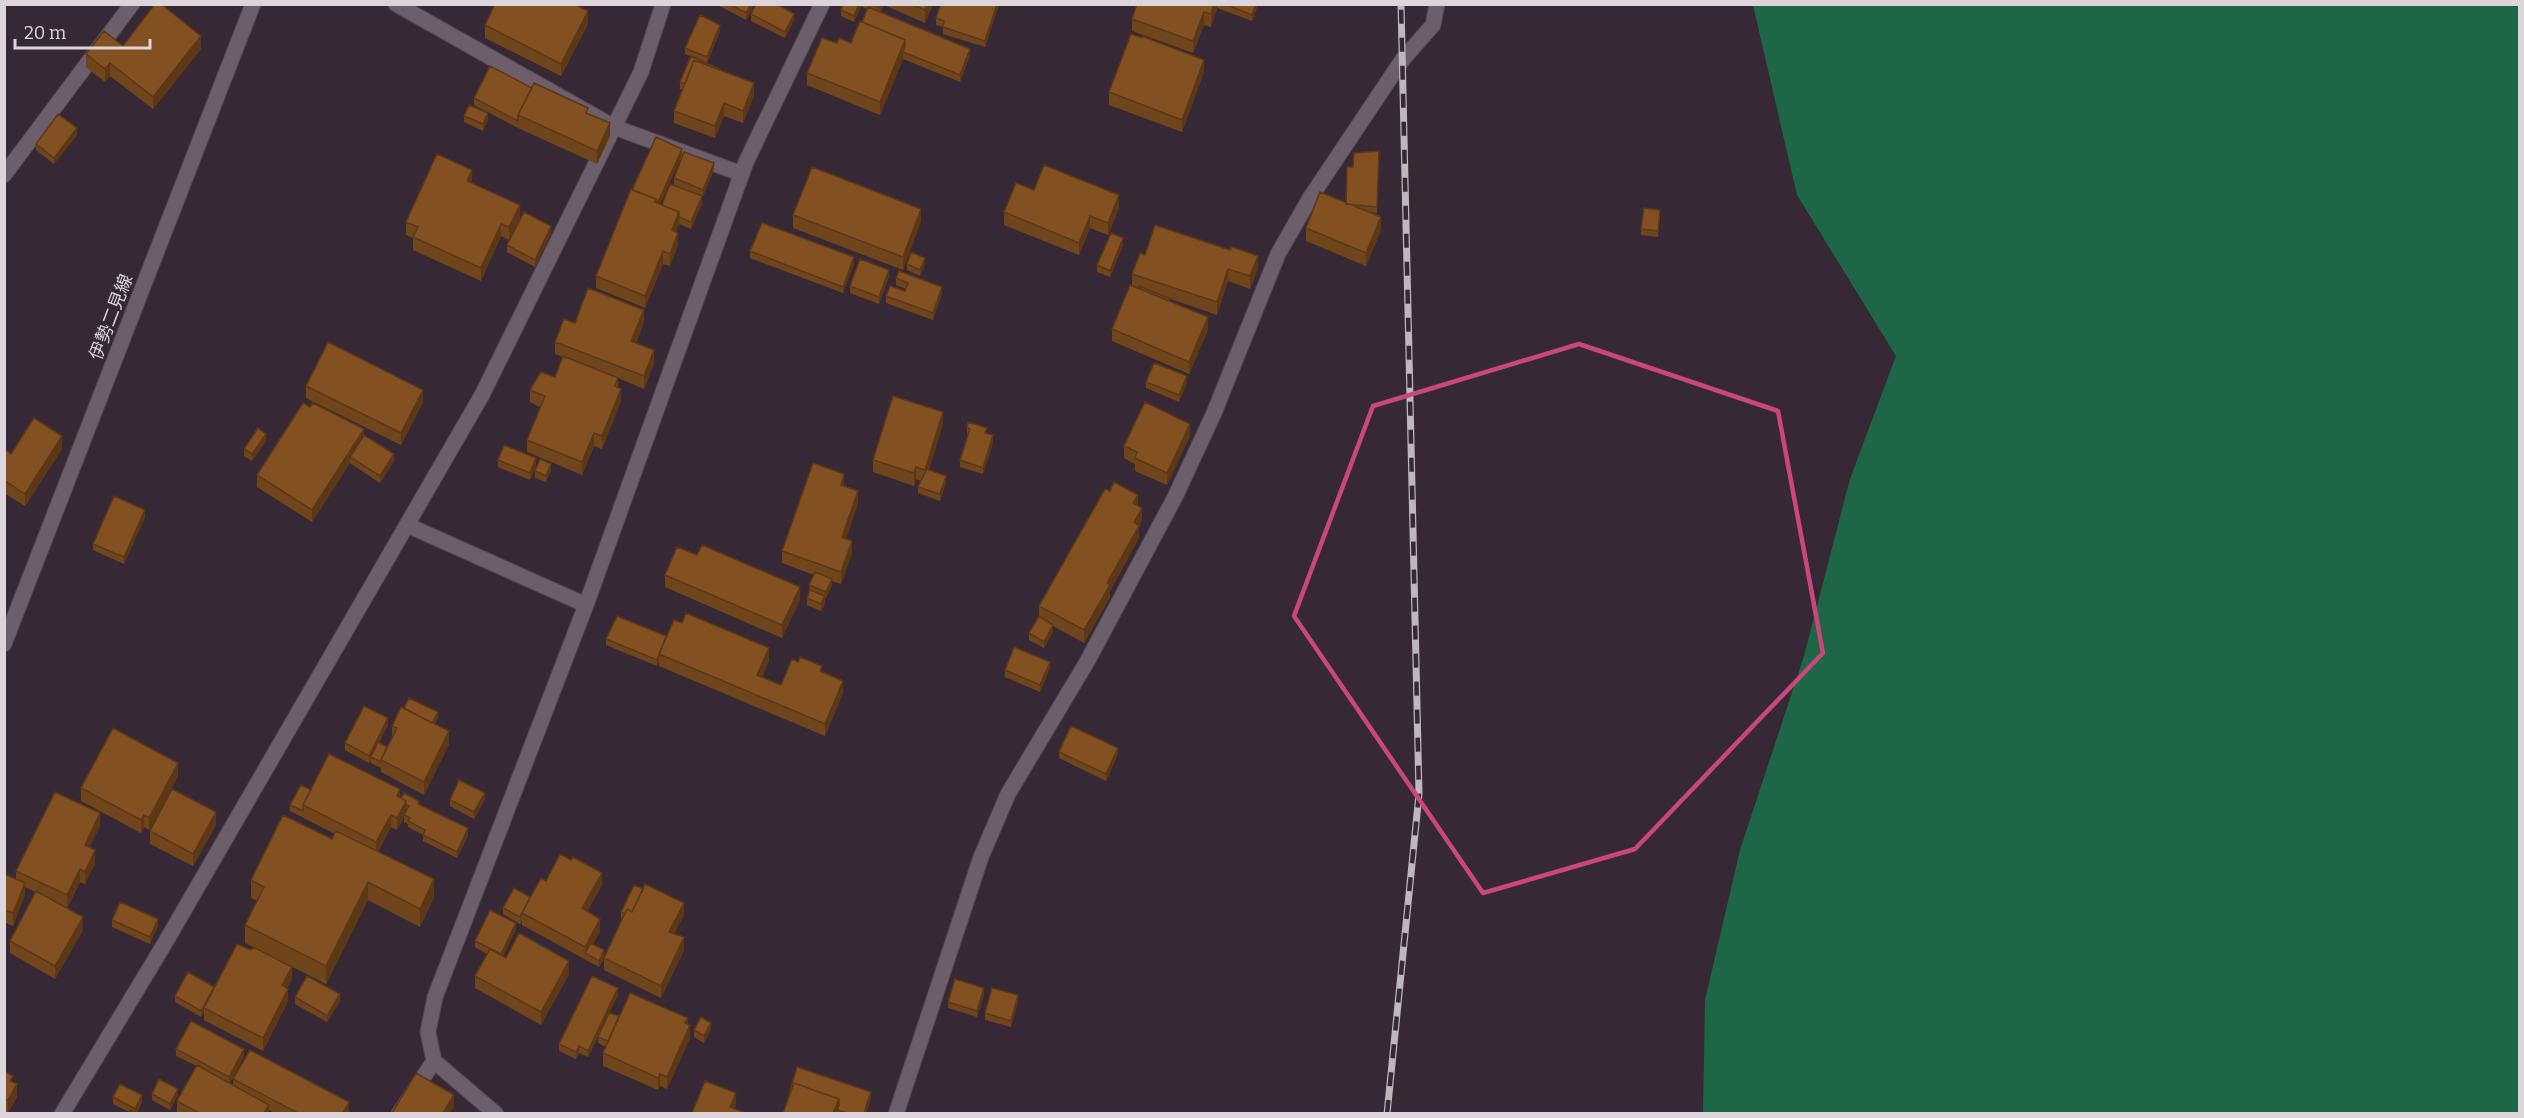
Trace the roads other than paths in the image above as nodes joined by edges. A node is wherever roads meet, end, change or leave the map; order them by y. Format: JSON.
{"nodes":[{"id":1,"x":132,"y":4,"type":"edge"},
{"id":2,"x":253,"y":4,"type":"edge"},
{"id":3,"x":396,"y":4,"type":"edge"},
{"id":4,"x":663,"y":4,"type":"edge"},
{"id":5,"x":822,"y":4,"type":"edge"},
{"id":6,"x":1437,"y":4,"type":"edge"},
{"id":7,"x":614,"y":127,"type":"junction"},
{"id":8,"x":742,"y":174,"type":"junction"},
{"id":9,"x":4,"y":175,"type":"edge"},
{"id":10,"x":407,"y":525,"type":"junction"},
{"id":11,"x":586,"y":605,"type":"junction"},
{"id":12,"x":4,"y":644,"type":"edge"},
{"id":13,"x":434,"y":1061,"type":"junction"},
{"id":14,"x":62,"y":1113,"type":"edge"},
{"id":15,"x":399,"y":1113,"type":"edge"},
{"id":16,"x":495,"y":1113,"type":"edge"},
{"id":17,"x":896,"y":1113,"type":"edge"}],
"edges":[{"from":1,"to":9,"type":"street"},
{"from":2,"to":12,"type":"street","name":"伊勢二見線"},
{"from":3,"to":7,"type":"street"},
{"from":4,"to":7,"type":"street"},
{"from":5,"to":8,"type":"street"},
{"from":6,"to":17,"type":"street"},
{"from":7,"to":8,"type":"street"},
{"from":7,"to":10,"type":"street"},
{"from":8,"to":11,"type":"street"},
{"from":10,"to":11,"type":"street"},
{"from":10,"to":14,"type":"street"},
{"from":11,"to":13,"type":"street"},
{"from":13,"to":15,"type":"street"},
{"from":13,"to":16,"type":"street"}]}
